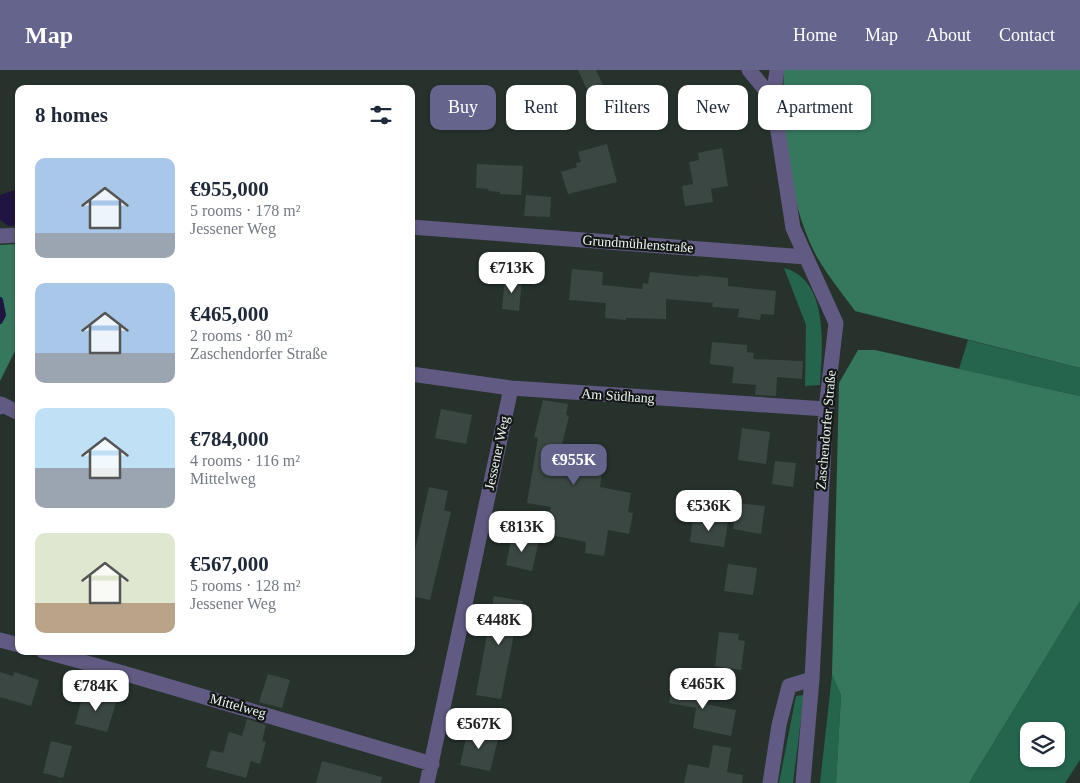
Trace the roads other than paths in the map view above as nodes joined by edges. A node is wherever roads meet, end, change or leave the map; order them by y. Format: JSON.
{"nodes":[{"id":1,"x":749,"y":70,"type":"edge"},
{"id":2,"x":777,"y":70,"type":"edge"},
{"id":3,"x":761,"y":85,"type":"edge"},
{"id":4,"x":775,"y":85,"type":"edge"},
{"id":5,"x":778,"y":130,"type":"edge"},
{"id":6,"x":415,"y":227,"type":"edge"},
{"id":7,"x":15,"y":234,"type":"edge"},
{"id":8,"x":0,"y":236,"type":"edge"},
{"id":9,"x":806,"y":257,"type":"junction"},
{"id":10,"x":415,"y":375,"type":"edge"},
{"id":11,"x":511,"y":388,"type":"junction"},
{"id":12,"x":0,"y":407,"type":"edge"},
{"id":13,"x":826,"y":409,"type":"junction"},
{"id":14,"x":15,"y":411,"type":"edge"},
{"id":15,"x":0,"y":640,"type":"edge"},
{"id":16,"x":15,"y":644,"type":"edge"},
{"id":17,"x":58,"y":655,"type":"edge"},
{"id":18,"x":812,"y":679,"type":"junction"},
{"id":19,"x":432,"y":764,"type":"junction"},
{"id":20,"x":427,"y":783,"type":"edge"},
{"id":21,"x":770,"y":783,"type":"edge"},
{"id":22,"x":803,"y":783,"type":"edge"}],
"edges":[{"from":1,"to":3,"type":"street"},
{"from":2,"to":4,"type":"street","name":"Zaschendorfer Straße"},
{"from":5,"to":9,"type":"street","name":"Zaschendorfer Straße"},
{"from":6,"to":9,"type":"street","name":"Grundmühlenstraße"},
{"from":7,"to":8,"type":"street"},
{"from":9,"to":13,"type":"street","name":"Zaschendorfer Straße"},
{"from":10,"to":11,"type":"street","name":"Am Südhang"},
{"from":11,"to":13,"type":"street","name":"Am Südhang"},
{"from":11,"to":19,"type":"street","name":"Jessener Weg"},
{"from":12,"to":14,"type":"street"},
{"from":13,"to":18,"type":"street","name":"Zaschendorfer Straße"},
{"from":15,"to":16,"type":"street"},
{"from":17,"to":19,"type":"street","name":"Mittelweg"},
{"from":18,"to":21,"type":"street"},
{"from":18,"to":22,"type":"street","name":"Zaschendorfer Straße"},
{"from":19,"to":20,"type":"street","name":"Jessener Weg"}]}
